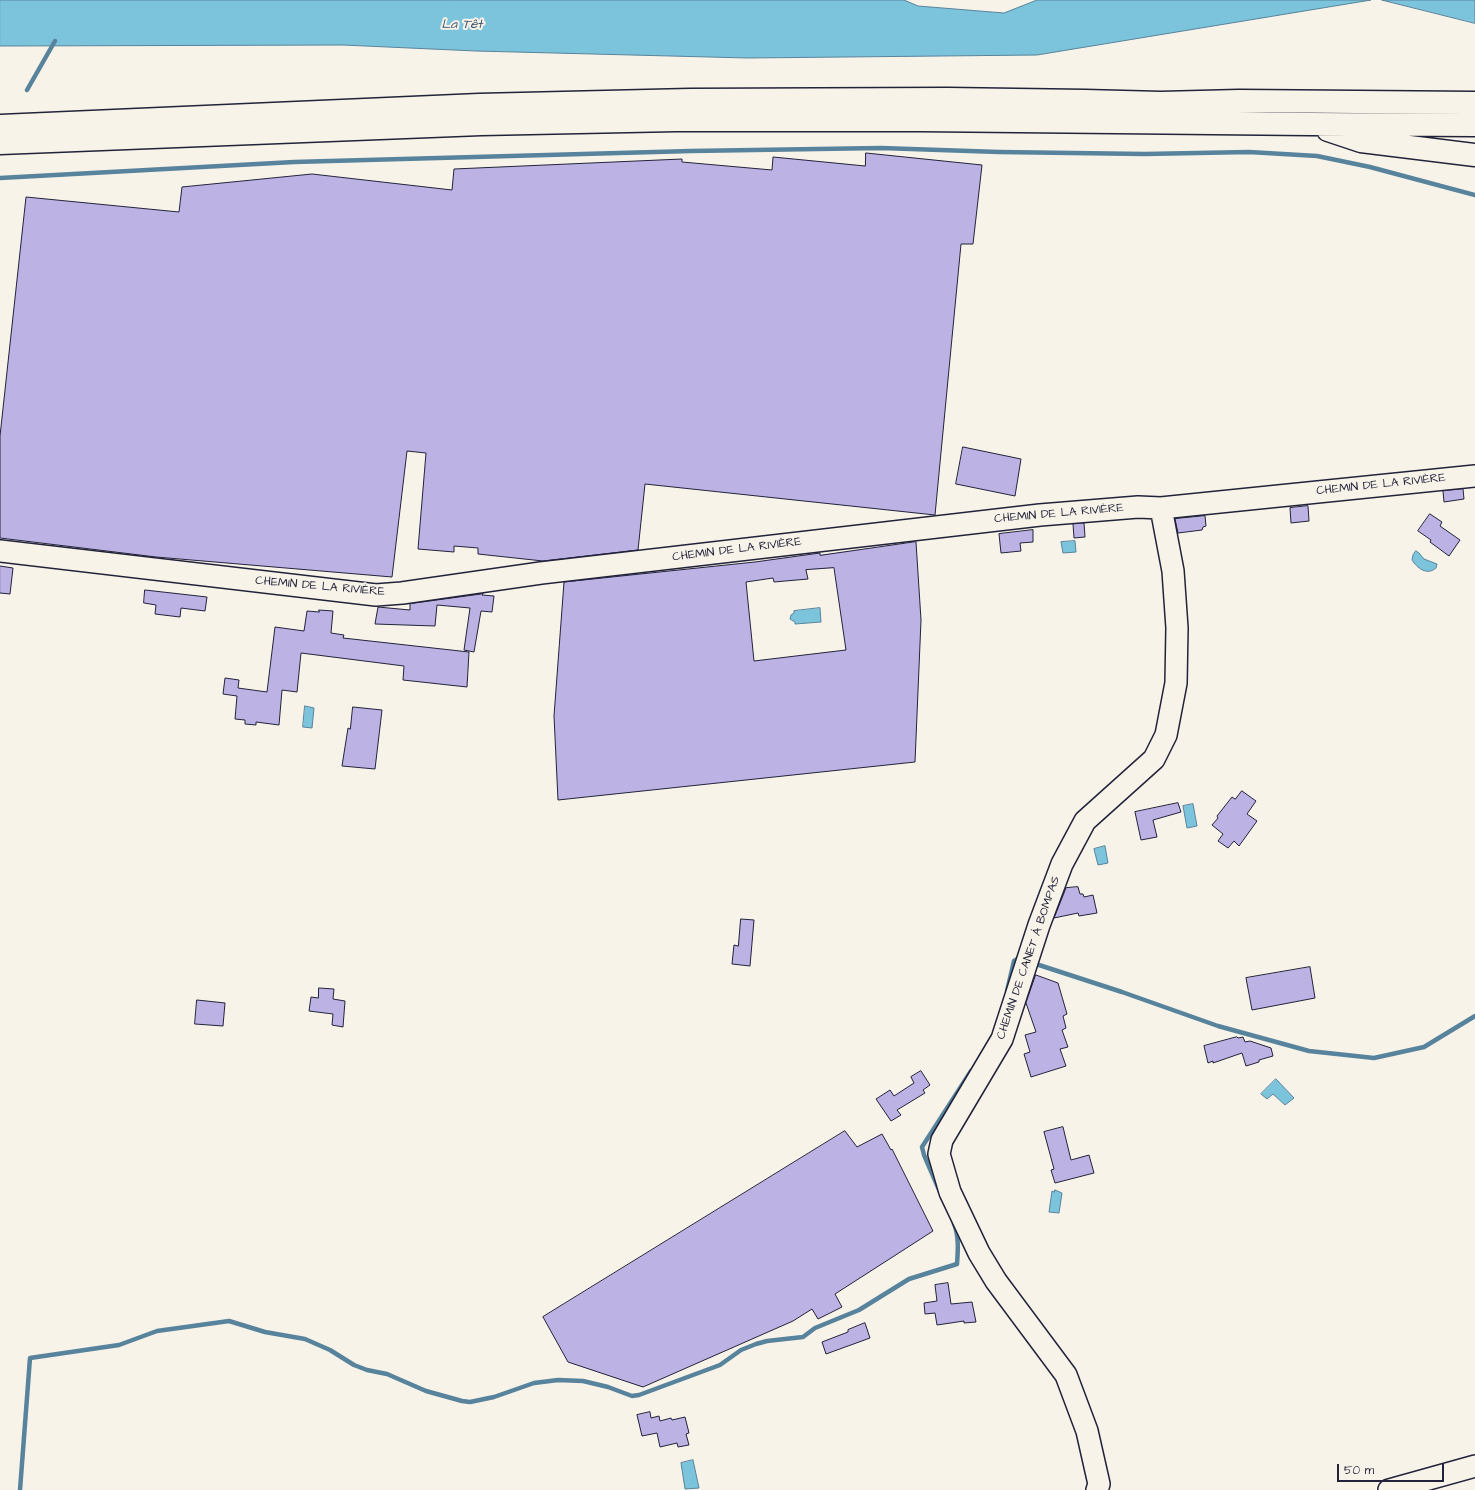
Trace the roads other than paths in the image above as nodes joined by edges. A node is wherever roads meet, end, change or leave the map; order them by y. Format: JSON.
{"nodes":[{"id":1,"x":1475,"y":89,"type":"edge"},
{"id":2,"x":1369,"y":103,"type":"junction"},
{"id":3,"x":1475,"y":103,"type":"edge"},
{"id":4,"x":1310,"y":124,"type":"junction"},
{"id":5,"x":1475,"y":124,"type":"edge"},
{"id":6,"x":0,"y":126,"type":"edge"},
{"id":7,"x":0,"y":143,"type":"edge"},
{"id":8,"x":1475,"y":155,"type":"edge"},
{"id":9,"x":1475,"y":476,"type":"edge"},
{"id":10,"x":1161,"y":508,"type":"junction"},
{"id":11,"x":0,"y":551,"type":"edge"},
{"id":12,"x":1475,"y":1466,"type":"edge"},
{"id":13,"x":1097,"y":1490,"type":"edge"},
{"id":14,"x":1389,"y":1490,"type":"edge"}],
"edges":[{"from":1,"to":2,"type":"highway"},
{"from":2,"to":3,"type":"highway"},
{"from":2,"to":6,"type":"highway"},
{"from":4,"to":5,"type":"highway"},
{"from":4,"to":7,"type":"highway"},
{"from":4,"to":8,"type":"highway"},
{"from":9,"to":10,"type":"street","name":"CHEMIN DE LA RIVIÈRE"},
{"from":10,"to":11,"type":"street","name":"CHEMIN DE LA RIVIÈRE"},
{"from":10,"to":13,"type":"street","name":"CHEMIN DE CANET À BOMPAS"},
{"from":12,"to":14,"type":"street"}]}
